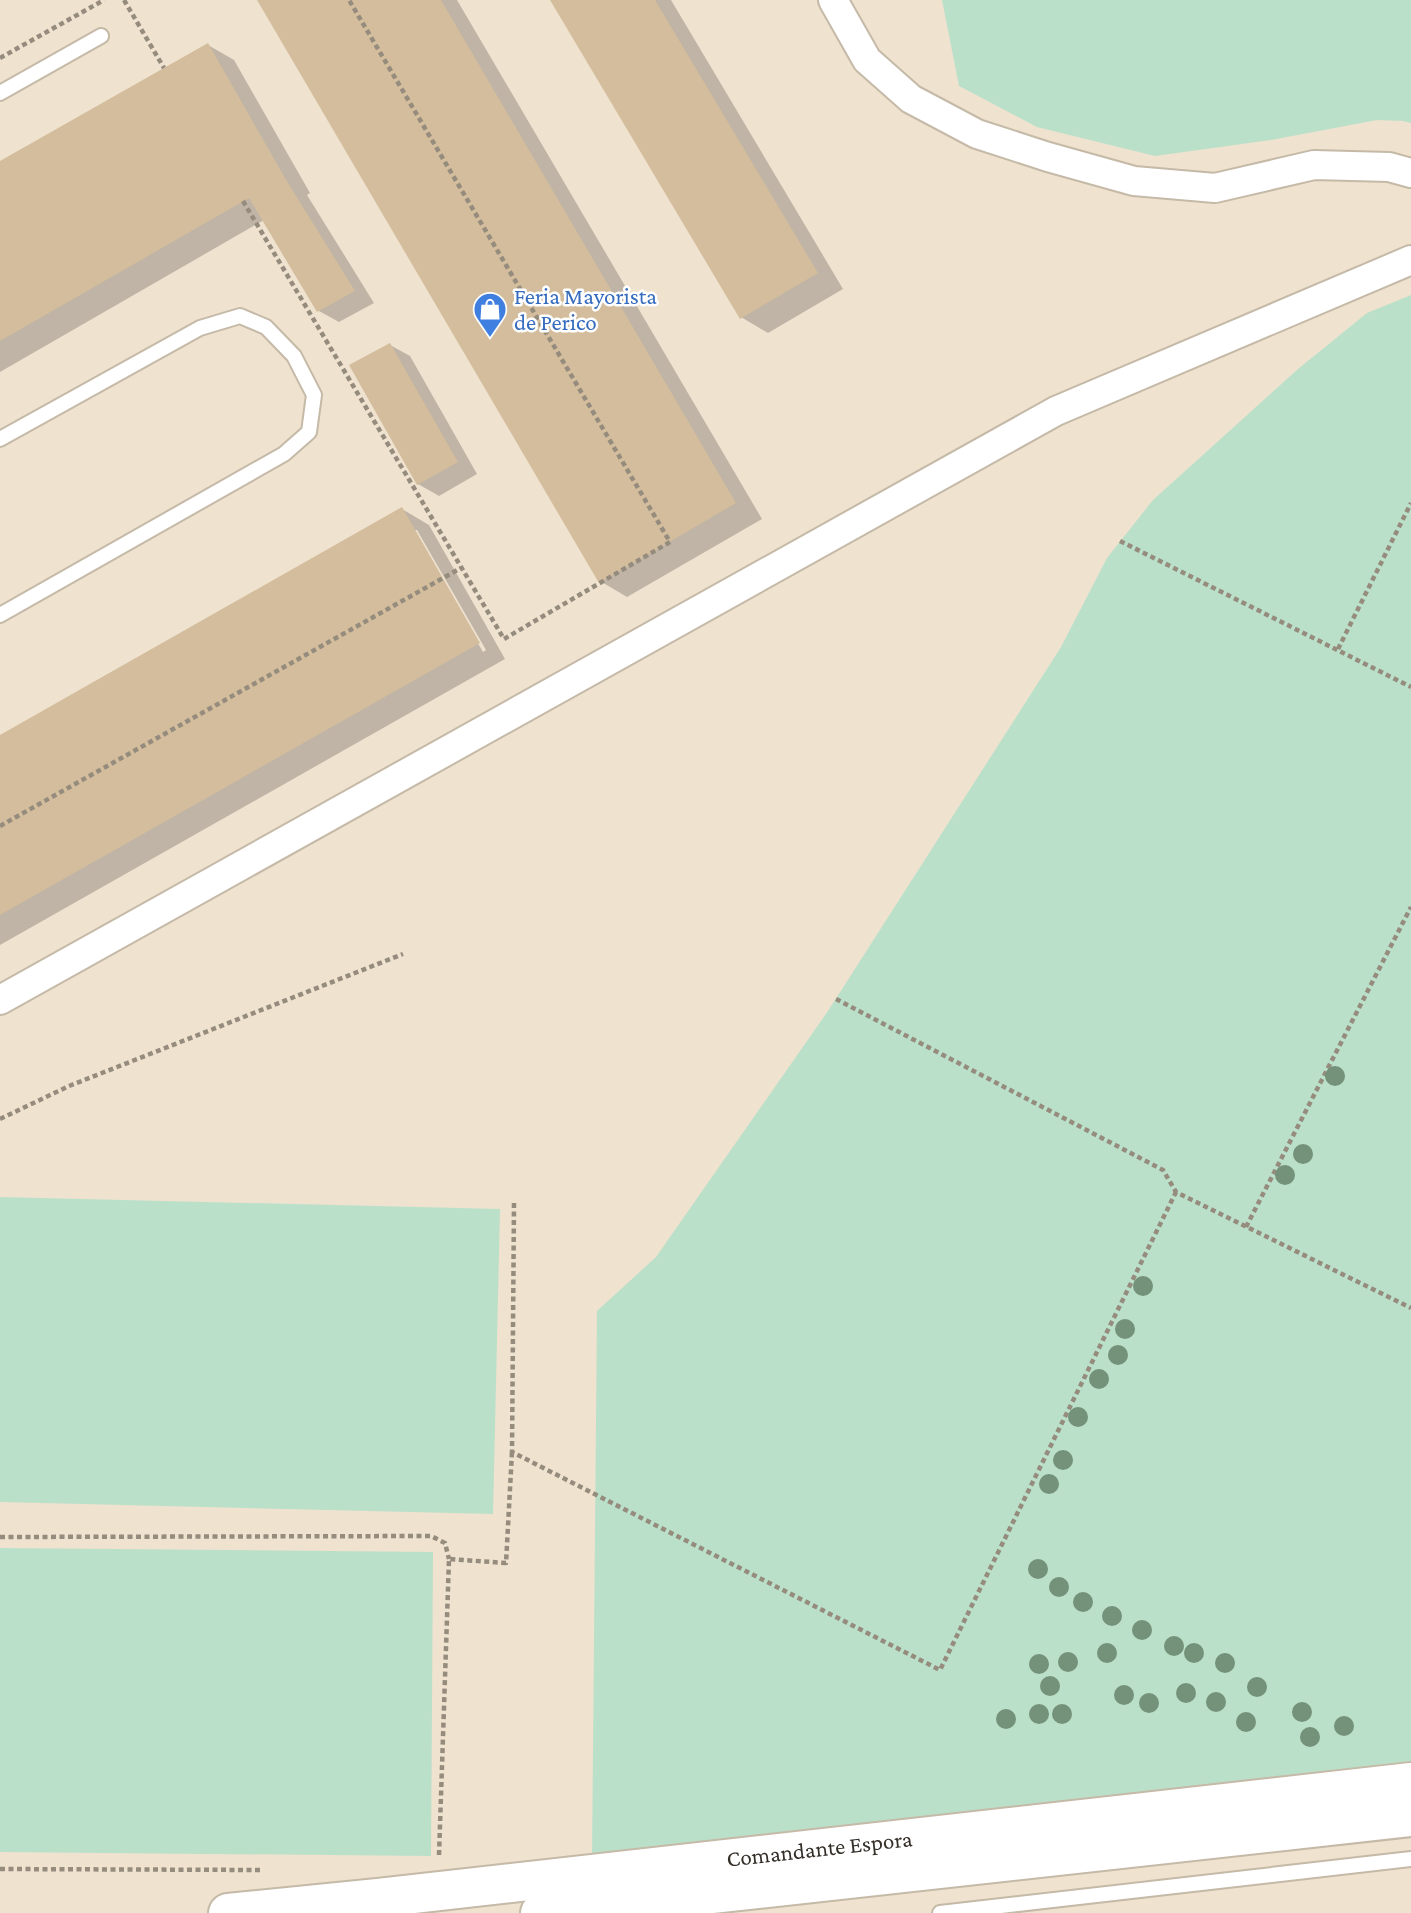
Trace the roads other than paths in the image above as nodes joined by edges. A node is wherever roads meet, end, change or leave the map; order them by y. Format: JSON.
{"nodes":[{"id":1,"x":833,"y":0,"type":"edge"},
{"id":2,"x":101,"y":36,"type":"dead end"},
{"id":3,"x":0,"y":93,"type":"edge"},
{"id":4,"x":1411,"y":173,"type":"edge"},
{"id":5,"x":1411,"y":260,"type":"edge"},
{"id":6,"x":0,"y":439,"type":"edge"},
{"id":7,"x":0,"y":615,"type":"edge"},
{"id":8,"x":0,"y":1000,"type":"edge"},
{"id":9,"x":1411,"y":1782,"type":"edge"},
{"id":10,"x":1411,"y":1817,"type":"edge"},
{"id":11,"x":1411,"y":1859,"type":"edge"},
{"id":12,"x":228,"y":1913,"type":"edge"},
{"id":13,"x":540,"y":1913,"type":"edge"},
{"id":14,"x":940,"y":1913,"type":"edge"}],
"edges":[{"from":1,"to":4,"type":"street"},
{"from":2,"to":3,"type":"lane"},
{"from":5,"to":8,"type":"street"},
{"from":6,"to":7,"type":"lane"},
{"from":9,"to":12,"type":"main road","name":"Comandante Espora"},
{"from":10,"to":13,"type":"main road","name":"Comandante Espora"},
{"from":11,"to":14,"type":"lane"}]}
